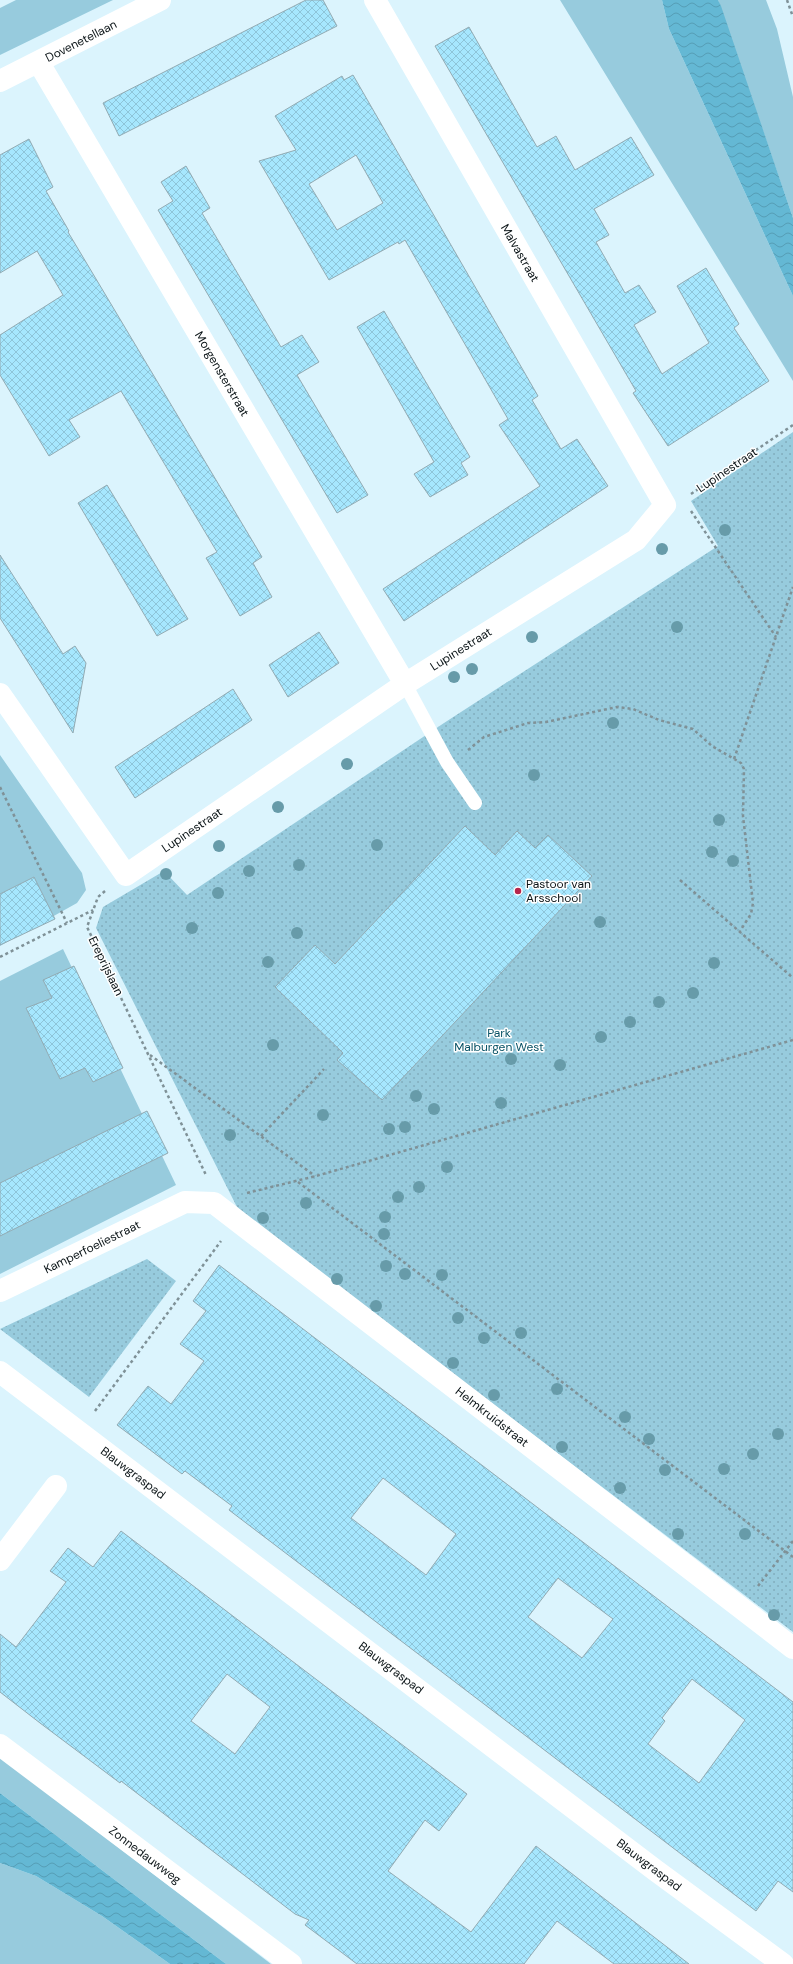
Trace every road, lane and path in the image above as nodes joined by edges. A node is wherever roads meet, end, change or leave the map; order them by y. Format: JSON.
{"nodes":[{"id":1,"x":160,"y":0,"type":"edge"},
{"id":2,"x":375,"y":0,"type":"edge"},
{"id":3,"x":787,"y":0,"type":"edge"},
{"id":4,"x":793,"y":17,"type":"edge"},
{"id":5,"x":39,"y":63,"type":"junction"},
{"id":6,"x":0,"y":82,"type":"edge"},
{"id":7,"x":793,"y":425,"type":"edge"},
{"id":8,"x":674,"y":502,"type":"junction"},
{"id":9,"x":793,"y":587,"type":"edge"},
{"id":10,"x":776,"y":637,"type":"junction"},
{"id":11,"x":405,"y":684,"type":"junction"},
{"id":12,"x":0,"y":694,"type":"edge"},
{"id":13,"x":734,"y":759,"type":"junction"},
{"id":14,"x":447,"y":762,"type":"junction"},
{"id":15,"x":0,"y":787,"type":"edge"},
{"id":16,"x":475,"y":803,"type":"dead end"},
{"id":17,"x":126,"y":875,"type":"junction"},
{"id":18,"x":680,"y":880,"type":"dead end"},
{"id":19,"x":93,"y":910,"type":"junction"},
{"id":20,"x":67,"y":923,"type":"junction"},
{"id":21,"x":740,"y":931,"type":"junction"},
{"id":22,"x":0,"y":957,"type":"edge"},
{"id":23,"x":793,"y":978,"type":"edge"},
{"id":24,"x":793,"y":1040,"type":"edge"},
{"id":25,"x":148,"y":1054,"type":"junction"},
{"id":26,"x":324,"y":1069,"type":"dead end"},
{"id":27,"x":261,"y":1136,"type":"junction"},
{"id":28,"x":316,"y":1176,"type":"junction"},
{"id":29,"x":297,"y":1181,"type":"junction"},
{"id":30,"x":214,"y":1203,"type":"junction"},
{"id":31,"x":236,"y":1220,"type":"junction"},
{"id":32,"x":0,"y":1291,"type":"edge"},
{"id":33,"x":0,"y":1372,"type":"edge"},
{"id":34,"x":79,"y":1432,"type":"junction"},
{"id":35,"x":56,"y":1486,"type":"dead end"},
{"id":36,"x":793,"y":1541,"type":"edge"},
{"id":37,"x":785,"y":1551,"type":"junction"},
{"id":38,"x":793,"y":1557,"type":"edge"},
{"id":39,"x":0,"y":1560,"type":"edge"},
{"id":40,"x":740,"y":1609,"type":"junction"},
{"id":41,"x":793,"y":1648,"type":"edge"},
{"id":42,"x":0,"y":1745,"type":"edge"},
{"id":43,"x":291,"y":1964,"type":"edge"},
{"id":44,"x":782,"y":1964,"type":"edge"}],
"edges":[{"from":1,"to":5,"type":"street","name":"Dovenetellaan"},
{"from":2,"to":8,"type":"street","name":"Malvastraat"},
{"from":3,"to":4,"type":"path"},
{"from":5,"to":6,"type":"street","name":"Dovenetellaan"},
{"from":5,"to":11,"type":"street","name":"Morgensterstraat"},
{"from":7,"to":8,"type":"path","name":"Lupinestraat"},
{"from":8,"to":10,"type":"path"},
{"from":8,"to":11,"type":"street","name":"Lupinestraat"},
{"from":9,"to":10,"type":"path"},
{"from":10,"to":13,"type":"path"},
{"from":11,"to":14,"type":"lane"},
{"from":11,"to":17,"type":"street","name":"Lupinestraat"},
{"from":12,"to":17,"type":"street"},
{"from":13,"to":14,"type":"path"},
{"from":13,"to":21,"type":"path"},
{"from":14,"to":16,"type":"lane"},
{"from":15,"to":20,"type":"path"},
{"from":17,"to":19,"type":"path","name":"Ereprijslaan"},
{"from":18,"to":21,"type":"path"},
{"from":19,"to":20,"type":"path"},
{"from":19,"to":25,"type":"path","name":"Ereprijslaan"},
{"from":20,"to":22,"type":"path"},
{"from":21,"to":23,"type":"path"},
{"from":24,"to":28,"type":"path"},
{"from":25,"to":27,"type":"path"},
{"from":25,"to":30,"type":"path","name":"Ereprijslaan"},
{"from":26,"to":27,"type":"path"},
{"from":27,"to":28,"type":"path"},
{"from":28,"to":29,"type":"path"},
{"from":29,"to":30,"type":"path"},
{"from":29,"to":37,"type":"path"},
{"from":30,"to":31,"type":"street","name":"Helmkruidstraat"},
{"from":30,"to":32,"type":"street","name":"Kamperfoeliestraat"},
{"from":31,"to":34,"type":"path"},
{"from":31,"to":40,"type":"street","name":"Helmkruidstraat"},
{"from":33,"to":34,"type":"street","name":"Blauwgraspad"},
{"from":34,"to":44,"type":"street","name":"Blauwgraspad"},
{"from":35,"to":39,"type":"street"},
{"from":36,"to":37,"type":"path"},
{"from":37,"to":38,"type":"path"},
{"from":37,"to":40,"type":"path"},
{"from":40,"to":41,"type":"street","name":"Helmkruidstraat"},
{"from":42,"to":43,"type":"street","name":"Zonnedauwweg"}]}
